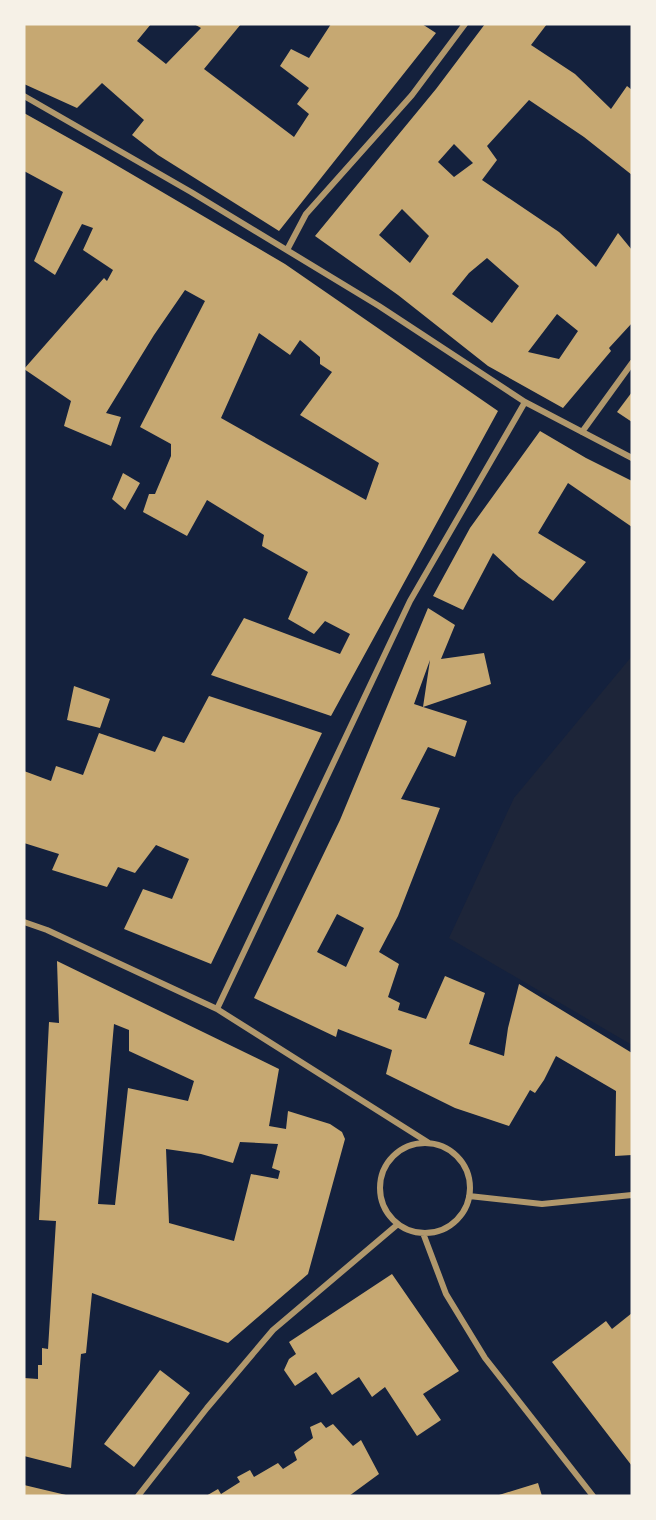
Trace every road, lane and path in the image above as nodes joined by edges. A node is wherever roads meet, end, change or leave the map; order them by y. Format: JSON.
{"nodes":[{"id":1,"x":465,"y":24,"type":"edge"},
{"id":2,"x":24,"y":96,"type":"edge"},
{"id":3,"x":287,"y":250,"type":"junction"},
{"id":4,"x":632,"y":363,"type":"edge"},
{"id":5,"x":525,"y":402,"type":"junction"},
{"id":6,"x":582,"y":432,"type":"junction"},
{"id":7,"x":632,"y":458,"type":"edge"},
{"id":8,"x":24,"y":922,"type":"edge"},
{"id":9,"x":217,"y":1009,"type":"junction"},
{"id":10,"x":429,"y":1143,"type":"junction"},
{"id":11,"x":632,"y":1195,"type":"edge"},
{"id":12,"x":469,"y":1196,"type":"junction"},
{"id":13,"x":398,"y":1224,"type":"junction"},
{"id":14,"x":423,"y":1233,"type":"junction"},
{"id":15,"x":138,"y":1496,"type":"edge"},
{"id":16,"x":593,"y":1496,"type":"edge"}],
"edges":[{"from":1,"to":3,"type":"street"},
{"from":2,"to":3,"type":"street"},
{"from":3,"to":5,"type":"street"},
{"from":4,"to":6,"type":"street"},
{"from":5,"to":6,"type":"street"},
{"from":5,"to":9,"type":"street"},
{"from":6,"to":7,"type":"street"},
{"from":8,"to":9,"type":"street"},
{"from":9,"to":10,"type":"street"},
{"from":10,"to":12,"type":"street"},
{"from":10,"to":13,"type":"street"},
{"from":11,"to":12,"type":"street"},
{"from":12,"to":14,"type":"street"},
{"from":13,"to":14,"type":"street"},
{"from":13,"to":15,"type":"street"},
{"from":14,"to":16,"type":"street"}]}
